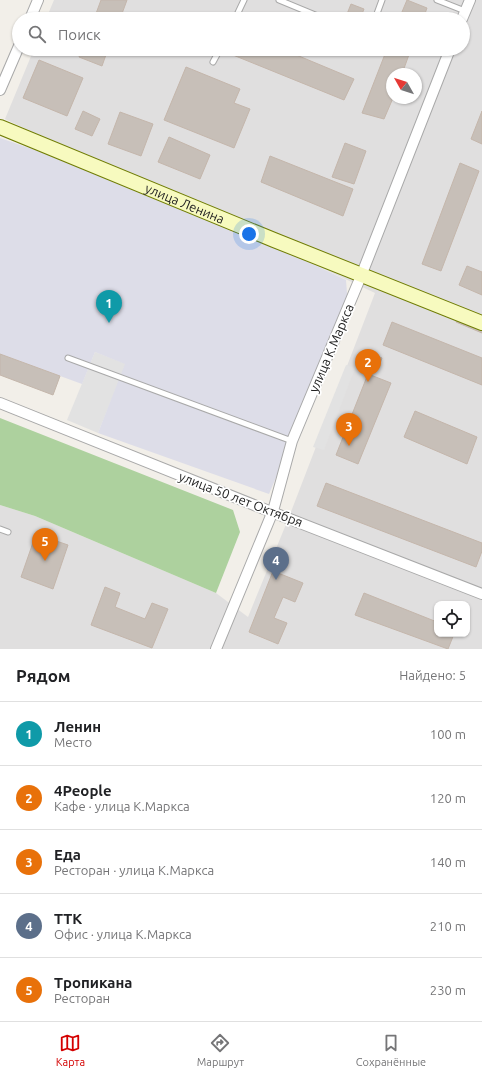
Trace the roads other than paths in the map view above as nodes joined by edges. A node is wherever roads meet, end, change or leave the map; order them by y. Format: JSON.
{"nodes":[{"id":1,"x":38,"y":0,"type":"edge"},
{"id":2,"x":244,"y":0,"type":"edge"},
{"id":3,"x":279,"y":0,"type":"edge"},
{"id":4,"x":382,"y":0,"type":"edge"},
{"id":5,"x":437,"y":0,"type":"edge"},
{"id":6,"x":470,"y":0,"type":"edge"},
{"id":7,"x":33,"y":12,"type":"edge"},
{"id":8,"x":238,"y":12,"type":"edge"},
{"id":9,"x":308,"y":12,"type":"edge"},
{"id":10,"x":378,"y":12,"type":"edge"},
{"id":11,"x":459,"y":12,"type":"edge"},
{"id":12,"x":465,"y":12,"type":"edge"},
{"id":13,"x":15,"y":56,"type":"edge"},
{"id":14,"x":216,"y":56,"type":"edge"},
{"id":15,"x":447,"y":56,"type":"edge"},
{"id":16,"x":213,"y":62,"type":"dead end"},
{"id":17,"x":0,"y":90,"type":"edge"},
{"id":18,"x":0,"y":127,"type":"edge"},
{"id":19,"x":361,"y":276,"type":"junction"},
{"id":20,"x":482,"y":323,"type":"edge"},
{"id":21,"x":68,"y":358,"type":"dead end"},
{"id":22,"x":0,"y":403,"type":"edge"},
{"id":23,"x":292,"y":441,"type":"junction"},
{"id":24,"x":272,"y":511,"type":"junction"},
{"id":25,"x":0,"y":528,"type":"edge"},
{"id":26,"x":8,"y":532,"type":"dead end"},
{"id":27,"x":482,"y":594,"type":"edge"},
{"id":28,"x":216,"y":649,"type":"edge"}],
"edges":[{"from":1,"to":7,"type":"street"},
{"from":2,"to":8,"type":"lane"},
{"from":3,"to":9,"type":"lane"},
{"from":4,"to":10,"type":"lane"},
{"from":5,"to":11,"type":"lane"},
{"from":6,"to":12,"type":"street"},
{"from":13,"to":17,"type":"street"},
{"from":14,"to":16,"type":"lane"},
{"from":15,"to":19,"type":"street","name":"улица К.Маркса"},
{"from":18,"to":19,"type":"main road","name":"улица Ленина"},
{"from":19,"to":20,"type":"main road","name":"улица Ленина"},
{"from":19,"to":23,"type":"street","name":"улица К.Маркса"},
{"from":21,"to":23,"type":"lane"},
{"from":22,"to":24,"type":"street","name":"улица 50 лет Октября"},
{"from":23,"to":24,"type":"street","name":"улица К.Маркса"},
{"from":24,"to":27,"type":"street","name":"улица 50 лет Октября"},
{"from":24,"to":28,"type":"street","name":"улица К.Маркса"},
{"from":25,"to":26,"type":"lane"}]}
